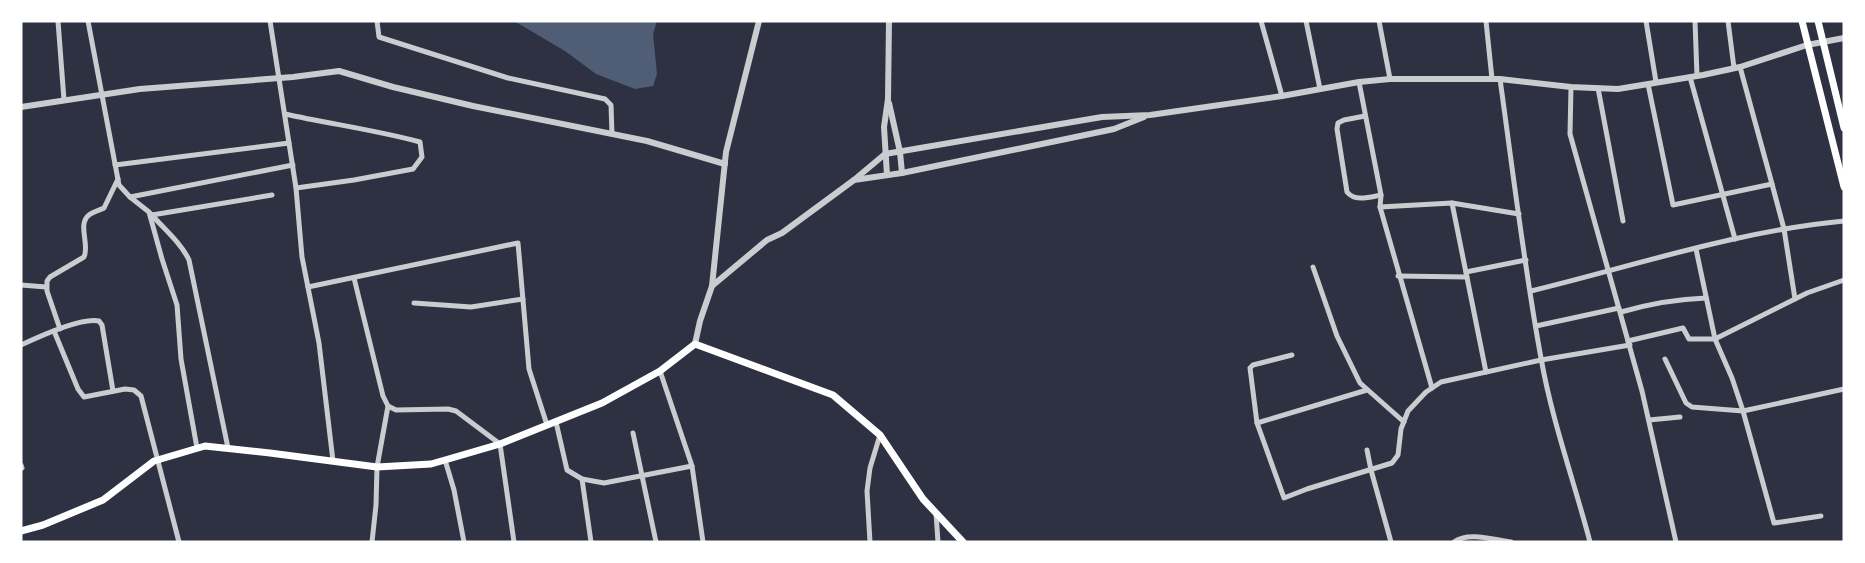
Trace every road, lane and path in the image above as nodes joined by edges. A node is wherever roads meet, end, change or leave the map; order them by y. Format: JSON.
{"nodes":[{"id":1,"x":58,"y":21,"type":"edge"},
{"id":2,"x":88,"y":21,"type":"edge"},
{"id":3,"x":270,"y":21,"type":"edge"},
{"id":4,"x":377,"y":21,"type":"edge"},
{"id":5,"x":759,"y":21,"type":"edge"},
{"id":6,"x":889,"y":21,"type":"edge"},
{"id":7,"x":1261,"y":21,"type":"edge"},
{"id":8,"x":1306,"y":21,"type":"edge"},
{"id":9,"x":1379,"y":21,"type":"edge"},
{"id":10,"x":1486,"y":21,"type":"edge"},
{"id":11,"x":1646,"y":21,"type":"edge"},
{"id":12,"x":1695,"y":21,"type":"edge"},
{"id":13,"x":1728,"y":21,"type":"edge"},
{"id":14,"x":1802,"y":21,"type":"edge"},
{"id":15,"x":1818,"y":21,"type":"edge"},
{"id":16,"x":1844,"y":38,"type":"edge"},
{"id":17,"x":1823,"y":43,"type":"junction"},
{"id":18,"x":1807,"y":45,"type":"junction"},
{"id":19,"x":1737,"y":68,"type":"junction"},
{"id":20,"x":1694,"y":76,"type":"junction"},
{"id":21,"x":280,"y":78,"type":"junction"},
{"id":22,"x":1390,"y":79,"type":"junction"},
{"id":23,"x":1492,"y":79,"type":"junction"},
{"id":24,"x":1500,"y":79,"type":"junction"},
{"id":25,"x":1359,"y":82,"type":"junction"},
{"id":26,"x":1652,"y":83,"type":"junction"},
{"id":27,"x":1571,"y":87,"type":"junction"},
{"id":28,"x":1598,"y":88,"type":"junction"},
{"id":29,"x":1320,"y":89,"type":"junction"},
{"id":30,"x":103,"y":95,"type":"junction"},
{"id":31,"x":1282,"y":96,"type":"junction"},
{"id":32,"x":888,"y":99,"type":"junction"},
{"id":33,"x":64,"y":100,"type":"junction"},
{"id":34,"x":21,"y":106,"type":"edge"},
{"id":35,"x":285,"y":114,"type":"junction"},
{"id":36,"x":1150,"y":115,"type":"junction"},
{"id":37,"x":1365,"y":116,"type":"junction"},
{"id":38,"x":1844,"y":128,"type":"edge"},
{"id":39,"x":612,"y":134,"type":"junction"},
{"id":40,"x":289,"y":142,"type":"junction"},
{"id":41,"x":900,"y":152,"type":"junction"},
{"id":42,"x":885,"y":154,"type":"junction"},
{"id":43,"x":725,"y":164,"type":"junction"},
{"id":44,"x":115,"y":165,"type":"junction"},
{"id":45,"x":293,"y":165,"type":"junction"},
{"id":46,"x":902,"y":173,"type":"junction"},
{"id":47,"x":887,"y":174,"type":"junction"},
{"id":48,"x":118,"y":179,"type":"junction"},
{"id":49,"x":854,"y":180,"type":"junction"},
{"id":50,"x":1772,"y":184,"type":"junction"},
{"id":51,"x":1844,"y":187,"type":"edge"},
{"id":52,"x":296,"y":188,"type":"junction"},
{"id":53,"x":1381,"y":195,"type":"junction"},
{"id":54,"x":1721,"y":195,"type":"junction"},
{"id":55,"x":272,"y":196,"type":"dead end"},
{"id":56,"x":130,"y":197,"type":"junction"},
{"id":57,"x":1452,"y":203,"type":"junction"},
{"id":58,"x":1380,"y":207,"type":"junction"},
{"id":59,"x":151,"y":214,"type":"junction"},
{"id":60,"x":1518,"y":214,"type":"junction"},
{"id":61,"x":1623,"y":221,"type":"dead end"},
{"id":62,"x":1844,"y":221,"type":"edge"},
{"id":63,"x":1784,"y":229,"type":"junction"},
{"id":64,"x":1735,"y":239,"type":"junction"},
{"id":65,"x":1696,"y":249,"type":"junction"},
{"id":66,"x":1526,"y":260,"type":"junction"},
{"id":67,"x":1313,"y":267,"type":"dead end"},
{"id":68,"x":1610,"y":272,"type":"junction"},
{"id":69,"x":1466,"y":274,"type":"junction"},
{"id":70,"x":1398,"y":276,"type":"junction"},
{"id":71,"x":354,"y":278,"type":"junction"},
{"id":72,"x":1844,"y":280,"type":"edge"},
{"id":73,"x":21,"y":285,"type":"edge"},
{"id":74,"x":712,"y":286,"type":"junction"},
{"id":75,"x":46,"y":287,"type":"junction"},
{"id":76,"x":308,"y":287,"type":"junction"},
{"id":77,"x":1531,"y":291,"type":"junction"},
{"id":78,"x":1706,"y":298,"type":"junction"},
{"id":79,"x":523,"y":299,"type":"junction"},
{"id":80,"x":1795,"y":300,"type":"junction"},
{"id":81,"x":414,"y":303,"type":"dead end"},
{"id":82,"x":1620,"y":310,"type":"junction"},
{"id":83,"x":1536,"y":326,"type":"junction"},
{"id":84,"x":60,"y":329,"type":"junction"},
{"id":85,"x":54,"y":332,"type":"junction"},
{"id":86,"x":1715,"y":339,"type":"junction"},
{"id":87,"x":1629,"y":343,"type":"junction"},
{"id":88,"x":695,"y":344,"type":"junction"},
{"id":89,"x":21,"y":345,"type":"edge"},
{"id":90,"x":1292,"y":355,"type":"dead end"},
{"id":91,"x":1665,"y":359,"type":"dead end"},
{"id":92,"x":1541,"y":360,"type":"junction"},
{"id":93,"x":660,"y":371,"type":"junction"},
{"id":94,"x":1486,"y":372,"type":"junction"},
{"id":95,"x":1432,"y":388,"type":"junction"},
{"id":96,"x":1844,"y":389,"type":"edge"},
{"id":97,"x":1368,"y":390,"type":"junction"},
{"id":98,"x":113,"y":391,"type":"junction"},
{"id":99,"x":388,"y":406,"type":"junction"},
{"id":100,"x":1743,"y":411,"type":"junction"},
{"id":101,"x":1680,"y":416,"type":"dead end"},
{"id":102,"x":1649,"y":420,"type":"junction"},
{"id":103,"x":556,"y":422,"type":"junction"},
{"id":104,"x":1404,"y":422,"type":"junction"},
{"id":105,"x":1257,"y":423,"type":"junction"},
{"id":106,"x":547,"y":425,"type":"junction"},
{"id":107,"x":633,"y":433,"type":"dead end"},
{"id":108,"x":880,"y":435,"type":"junction"},
{"id":109,"x":500,"y":444,"type":"junction"},
{"id":110,"x":196,"y":448,"type":"junction"},
{"id":111,"x":228,"y":448,"type":"junction"},
{"id":112,"x":1367,"y":450,"type":"dead end"},
{"id":113,"x":158,"y":460,"type":"junction"},
{"id":114,"x":445,"y":460,"type":"junction"},
{"id":115,"x":333,"y":461,"type":"junction"},
{"id":116,"x":692,"y":466,"type":"junction"},
{"id":117,"x":377,"y":468,"type":"junction"},
{"id":118,"x":1371,"y":470,"type":"junction"},
{"id":119,"x":642,"y":475,"type":"junction"},
{"id":120,"x":582,"y":479,"type":"junction"},
{"id":121,"x":936,"y":513,"type":"junction"},
{"id":122,"x":1821,"y":516,"type":"dead end"},
{"id":123,"x":21,"y":531,"type":"edge"},
{"id":124,"x":179,"y":542,"type":"edge"},
{"id":125,"x":372,"y":542,"type":"edge"},
{"id":126,"x":464,"y":542,"type":"edge"},
{"id":127,"x":514,"y":542,"type":"edge"},
{"id":128,"x":591,"y":542,"type":"edge"},
{"id":129,"x":656,"y":542,"type":"edge"},
{"id":130,"x":703,"y":542,"type":"edge"},
{"id":131,"x":870,"y":542,"type":"edge"},
{"id":132,"x":938,"y":542,"type":"edge"},
{"id":133,"x":963,"y":542,"type":"edge"},
{"id":134,"x":1391,"y":542,"type":"edge"},
{"id":135,"x":1454,"y":542,"type":"edge"},
{"id":136,"x":1512,"y":542,"type":"edge"},
{"id":137,"x":1590,"y":542,"type":"edge"},
{"id":138,"x":1676,"y":542,"type":"edge"}],
"edges":[{"from":1,"to":33,"type":"street"},
{"from":2,"to":30,"type":"street"},
{"from":3,"to":21,"type":"street"},
{"from":4,"to":39,"type":"street"},
{"from":5,"to":43,"type":"street"},
{"from":6,"to":32,"type":"street"},
{"from":7,"to":31,"type":"street"},
{"from":8,"to":29,"type":"street"},
{"from":9,"to":22,"type":"street"},
{"from":10,"to":23,"type":"street"},
{"from":11,"to":26,"type":"street"},
{"from":12,"to":20,"type":"street"},
{"from":13,"to":19,"type":"street"},
{"from":14,"to":18,"type":"main road"},
{"from":15,"to":17,"type":"main road"},
{"from":16,"to":17,"type":"street"},
{"from":17,"to":18,"type":"street"},
{"from":17,"to":38,"type":"main road"},
{"from":18,"to":19,"type":"street"},
{"from":18,"to":51,"type":"main road"},
{"from":19,"to":20,"type":"street"},
{"from":19,"to":50,"type":"street"},
{"from":20,"to":26,"type":"street"},
{"from":20,"to":54,"type":"street"},
{"from":21,"to":30,"type":"street"},
{"from":21,"to":35,"type":"street"},
{"from":21,"to":39,"type":"street"},
{"from":22,"to":23,"type":"street"},
{"from":22,"to":25,"type":"street"},
{"from":23,"to":24,"type":"street"},
{"from":24,"to":27,"type":"street"},
{"from":24,"to":60,"type":"street"},
{"from":25,"to":29,"type":"street"},
{"from":25,"to":37,"type":"street"},
{"from":26,"to":28,"type":"street"},
{"from":26,"to":54,"type":"street"},
{"from":27,"to":28,"type":"street"},
{"from":27,"to":68,"type":"street"},
{"from":28,"to":61,"type":"street"},
{"from":29,"to":31,"type":"street"},
{"from":30,"to":33,"type":"street"},
{"from":30,"to":44,"type":"street"},
{"from":31,"to":36,"type":"street"},
{"from":32,"to":41,"type":"street"},
{"from":32,"to":42,"type":"street"},
{"from":33,"to":34,"type":"street"},
{"from":35,"to":40,"type":"street"},
{"from":35,"to":52,"type":"street"},
{"from":36,"to":41,"type":"street"},
{"from":36,"to":46,"type":"street"},
{"from":37,"to":53,"type":"street"},
{"from":37,"to":53,"type":"street"},
{"from":39,"to":43,"type":"street"},
{"from":40,"to":44,"type":"street"},
{"from":40,"to":45,"type":"street"},
{"from":41,"to":42,"type":"street"},
{"from":41,"to":46,"type":"street"},
{"from":42,"to":47,"type":"street"},
{"from":42,"to":49,"type":"street"},
{"from":43,"to":74,"type":"street"},
{"from":44,"to":48,"type":"street"},
{"from":45,"to":52,"type":"street"},
{"from":45,"to":56,"type":"street"},
{"from":46,"to":47,"type":"street"},
{"from":47,"to":49,"type":"street"},
{"from":48,"to":56,"type":"street"},
{"from":48,"to":75,"type":"street"},
{"from":49,"to":74,"type":"street"},
{"from":50,"to":54,"type":"street"},
{"from":50,"to":63,"type":"street"},
{"from":52,"to":76,"type":"street"},
{"from":53,"to":58,"type":"street"},
{"from":54,"to":64,"type":"street"},
{"from":55,"to":59,"type":"street"},
{"from":56,"to":59,"type":"street"},
{"from":57,"to":58,"type":"street"},
{"from":57,"to":60,"type":"street"},
{"from":57,"to":69,"type":"street"},
{"from":58,"to":70,"type":"street"},
{"from":59,"to":110,"type":"street"},
{"from":59,"to":111,"type":"street"},
{"from":60,"to":66,"type":"street"},
{"from":62,"to":63,"type":"street"},
{"from":63,"to":64,"type":"street"},
{"from":63,"to":80,"type":"street"},
{"from":64,"to":65,"type":"street"},
{"from":65,"to":68,"type":"street"},
{"from":65,"to":78,"type":"street"},
{"from":66,"to":69,"type":"street"},
{"from":66,"to":77,"type":"street"},
{"from":67,"to":97,"type":"street"},
{"from":68,"to":77,"type":"street"},
{"from":68,"to":82,"type":"street"},
{"from":69,"to":70,"type":"street"},
{"from":69,"to":94,"type":"street"},
{"from":70,"to":95,"type":"street"},
{"from":71,"to":76,"type":"street"},
{"from":71,"to":79,"type":"street"},
{"from":71,"to":99,"type":"street"},
{"from":72,"to":80,"type":"street"},
{"from":73,"to":75,"type":"street"},
{"from":74,"to":88,"type":"street"},
{"from":75,"to":84,"type":"street"},
{"from":76,"to":115,"type":"street"},
{"from":77,"to":83,"type":"street"},
{"from":78,"to":82,"type":"street"},
{"from":78,"to":86,"type":"street"},
{"from":79,"to":81,"type":"street"},
{"from":79,"to":106,"type":"street"},
{"from":80,"to":86,"type":"street"},
{"from":82,"to":83,"type":"street"},
{"from":82,"to":87,"type":"street"},
{"from":83,"to":92,"type":"street"},
{"from":84,"to":85,"type":"street"},
{"from":84,"to":98,"type":"street"},
{"from":85,"to":89,"type":"street"},
{"from":85,"to":98,"type":"street"},
{"from":86,"to":87,"type":"street"},
{"from":86,"to":100,"type":"street"},
{"from":87,"to":92,"type":"street"},
{"from":87,"to":102,"type":"street"},
{"from":88,"to":93,"type":"main road"},
{"from":88,"to":108,"type":"main road"},
{"from":90,"to":105,"type":"street"},
{"from":91,"to":100,"type":"street"},
{"from":92,"to":94,"type":"street"},
{"from":92,"to":137,"type":"street"},
{"from":93,"to":103,"type":"main road"},
{"from":93,"to":116,"type":"street"},
{"from":94,"to":95,"type":"street"},
{"from":95,"to":104,"type":"street"},
{"from":96,"to":100,"type":"street"},
{"from":97,"to":104,"type":"street"},
{"from":97,"to":105,"type":"street"},
{"from":98,"to":113,"type":"street"},
{"from":99,"to":109,"type":"street"},
{"from":99,"to":117,"type":"street"},
{"from":100,"to":122,"type":"street"},
{"from":101,"to":102,"type":"street"},
{"from":102,"to":138,"type":"street"},
{"from":103,"to":106,"type":"main road"},
{"from":103,"to":120,"type":"street"},
{"from":104,"to":118,"type":"street"},
{"from":105,"to":118,"type":"street"},
{"from":106,"to":109,"type":"main road"},
{"from":107,"to":119,"type":"street"},
{"from":108,"to":121,"type":"main road"},
{"from":108,"to":131,"type":"street"},
{"from":109,"to":114,"type":"main road"},
{"from":109,"to":127,"type":"street"},
{"from":110,"to":111,"type":"main road"},
{"from":110,"to":113,"type":"main road"},
{"from":111,"to":115,"type":"main road"},
{"from":112,"to":118,"type":"street"},
{"from":113,"to":123,"type":"main road"},
{"from":113,"to":124,"type":"street"},
{"from":114,"to":117,"type":"main road"},
{"from":114,"to":126,"type":"street"},
{"from":115,"to":117,"type":"main road"},
{"from":116,"to":119,"type":"street"},
{"from":116,"to":130,"type":"street"},
{"from":117,"to":125,"type":"street"},
{"from":118,"to":134,"type":"street"},
{"from":119,"to":120,"type":"street"},
{"from":119,"to":129,"type":"street"},
{"from":120,"to":128,"type":"street"},
{"from":121,"to":132,"type":"street"},
{"from":121,"to":133,"type":"main road"},
{"from":135,"to":136,"type":"street"}]}
